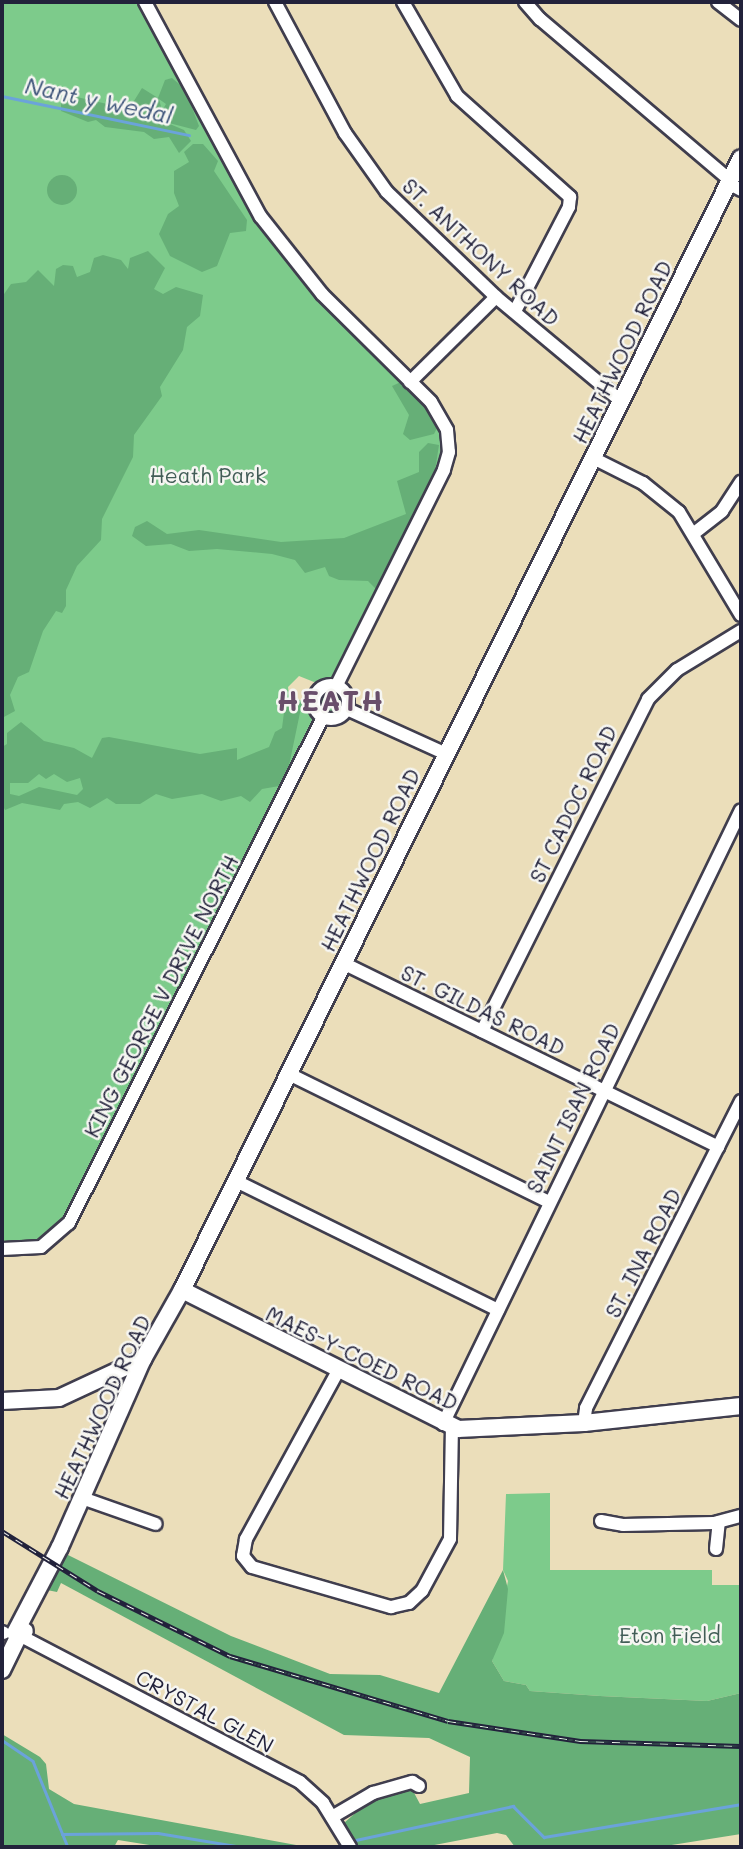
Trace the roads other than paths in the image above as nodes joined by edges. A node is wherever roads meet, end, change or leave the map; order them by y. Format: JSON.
{"nodes":[{"id":1,"x":145,"y":2,"type":"edge"},
{"id":2,"x":275,"y":2,"type":"edge"},
{"id":3,"x":403,"y":2,"type":"edge"},
{"id":4,"x":525,"y":2,"type":"edge"},
{"id":5,"x":718,"y":2,"type":"edge"},
{"id":6,"x":741,"y":20,"type":"edge"},
{"id":7,"x":741,"y":158,"type":"edge"},
{"id":8,"x":733,"y":184,"type":"edge"},
{"id":9,"x":496,"y":297,"type":"junction"},
{"id":10,"x":515,"y":311,"type":"junction"},
{"id":11,"x":410,"y":382,"type":"junction"},
{"id":12,"x":621,"y":401,"type":"junction"},
{"id":13,"x":593,"y":458,"type":"junction"},
{"id":14,"x":741,"y":482,"type":"edge"},
{"id":15,"x":693,"y":534,"type":"junction"},
{"id":16,"x":741,"y":615,"type":"edge"},
{"id":17,"x":741,"y":631,"type":"edge"},
{"id":18,"x":337,"y":685,"type":"junction"},
{"id":19,"x":347,"y":709,"type":"junction"},
{"id":20,"x":323,"y":717,"type":"junction"},
{"id":21,"x":446,"y":754,"type":"junction"},
{"id":22,"x":741,"y":810,"type":"edge"},
{"id":23,"x":343,"y":962,"type":"junction"},
{"id":24,"x":482,"y":1031,"type":"junction"},
{"id":25,"x":289,"y":1074,"type":"junction"},
{"id":26,"x":602,"y":1090,"type":"junction"},
{"id":27,"x":741,"y":1101,"type":"edge"},
{"id":28,"x":718,"y":1147,"type":"junction"},
{"id":29,"x":236,"y":1181,"type":"junction"},
{"id":30,"x":548,"y":1202,"type":"junction"},
{"id":31,"x":2,"y":1249,"type":"edge"},
{"id":32,"x":182,"y":1290,"type":"junction"},
{"id":33,"x":498,"y":1310,"type":"junction"},
{"id":34,"x":143,"y":1359,"type":"junction"},
{"id":35,"x":338,"y":1371,"type":"junction"},
{"id":36,"x":2,"y":1401,"type":"edge"},
{"id":37,"x":741,"y":1406,"type":"edge"},
{"id":38,"x":584,"y":1423,"type":"junction"},
{"id":39,"x":447,"y":1426,"type":"junction"},
{"id":40,"x":82,"y":1498,"type":"junction"},
{"id":41,"x":741,"y":1516,"type":"edge"},
{"id":42,"x":601,"y":1521,"type":"dead end"},
{"id":43,"x":719,"y":1522,"type":"junction"},
{"id":44,"x":156,"y":1524,"type":"dead end"},
{"id":45,"x":716,"y":1549,"type":"dead end"},
{"id":46,"x":8,"y":1633,"type":"edge"},
{"id":47,"x":2,"y":1670,"type":"edge"},
{"id":48,"x":419,"y":1786,"type":"dead end"},
{"id":49,"x":332,"y":1817,"type":"junction"},
{"id":50,"x":348,"y":1843,"type":"edge"}],
"edges":[{"from":1,"to":11,"type":"street"},
{"from":2,"to":9,"type":"street","name":"ST. ANTHONY ROAD"},
{"from":3,"to":10,"type":"street"},
{"from":4,"to":8,"type":"street"},
{"from":5,"to":6,"type":"street"},
{"from":7,"to":8,"type":"street","name":"HEATHWOOD ROAD"},
{"from":8,"to":12,"type":"street","name":"HEATHWOOD ROAD"},
{"from":9,"to":10,"type":"street","name":"ST. ANTHONY ROAD"},
{"from":9,"to":11,"type":"street"},
{"from":10,"to":12,"type":"street","name":"ST. ANTHONY ROAD"},
{"from":11,"to":18,"type":"street"},
{"from":12,"to":13,"type":"street","name":"HEATHWOOD ROAD"},
{"from":13,"to":15,"type":"street"},
{"from":13,"to":21,"type":"street","name":"HEATHWOOD ROAD"},
{"from":14,"to":15,"type":"street"},
{"from":15,"to":16,"type":"street"},
{"from":17,"to":24,"type":"street","name":"ST CADOC ROAD"},
{"from":18,"to":19,"type":"street"},
{"from":18,"to":20,"type":"street"},
{"from":19,"to":20,"type":"street"},
{"from":19,"to":21,"type":"street"},
{"from":20,"to":31,"type":"street","name":"KING GEORGE V DRIVE NORTH"},
{"from":21,"to":23,"type":"street","name":"HEATHWOOD ROAD"},
{"from":22,"to":26,"type":"street","name":"SAINT ISAN ROAD"},
{"from":23,"to":24,"type":"street","name":"ST. GILDAS ROAD"},
{"from":23,"to":25,"type":"street","name":"HEATHWOOD ROAD"},
{"from":24,"to":26,"type":"street","name":"ST. GILDAS ROAD"},
{"from":25,"to":29,"type":"street","name":"HEATHWOOD ROAD"},
{"from":25,"to":30,"type":"street"},
{"from":26,"to":28,"type":"street","name":"ST. GILDAS ROAD"},
{"from":26,"to":30,"type":"street","name":"SAINT ISAN ROAD"},
{"from":27,"to":28,"type":"street","name":"ST. INA ROAD"},
{"from":28,"to":38,"type":"street","name":"ST. INA ROAD"},
{"from":29,"to":32,"type":"street","name":"HEATHWOOD ROAD"},
{"from":29,"to":33,"type":"street"},
{"from":30,"to":33,"type":"street","name":"SAINT ISAN ROAD"},
{"from":32,"to":34,"type":"street","name":"HEATHWOOD ROAD"},
{"from":32,"to":35,"type":"street","name":"MAES-Y-COED ROAD"},
{"from":33,"to":39,"type":"street","name":"SAINT ISAN ROAD"},
{"from":34,"to":36,"type":"street"},
{"from":34,"to":40,"type":"street","name":"HEATHWOOD ROAD"},
{"from":35,"to":39,"type":"street","name":"MAES-Y-COED ROAD"},
{"from":35,"to":39,"type":"street"},
{"from":37,"to":38,"type":"street","name":"MAES-Y-COED ROAD"},
{"from":38,"to":39,"type":"street","name":"MAES-Y-COED ROAD"},
{"from":40,"to":44,"type":"street"},
{"from":40,"to":46,"type":"street","name":"HEATHWOOD ROAD"},
{"from":41,"to":43,"type":"street"},
{"from":42,"to":43,"type":"street"},
{"from":43,"to":45,"type":"street"},
{"from":46,"to":47,"type":"street","name":"HEATHWOOD ROAD"},
{"from":46,"to":49,"type":"street","name":"CRYSTAL GLEN"},
{"from":48,"to":49,"type":"street"},
{"from":49,"to":50,"type":"street","name":"CRYSTAL GLEN"}]}
